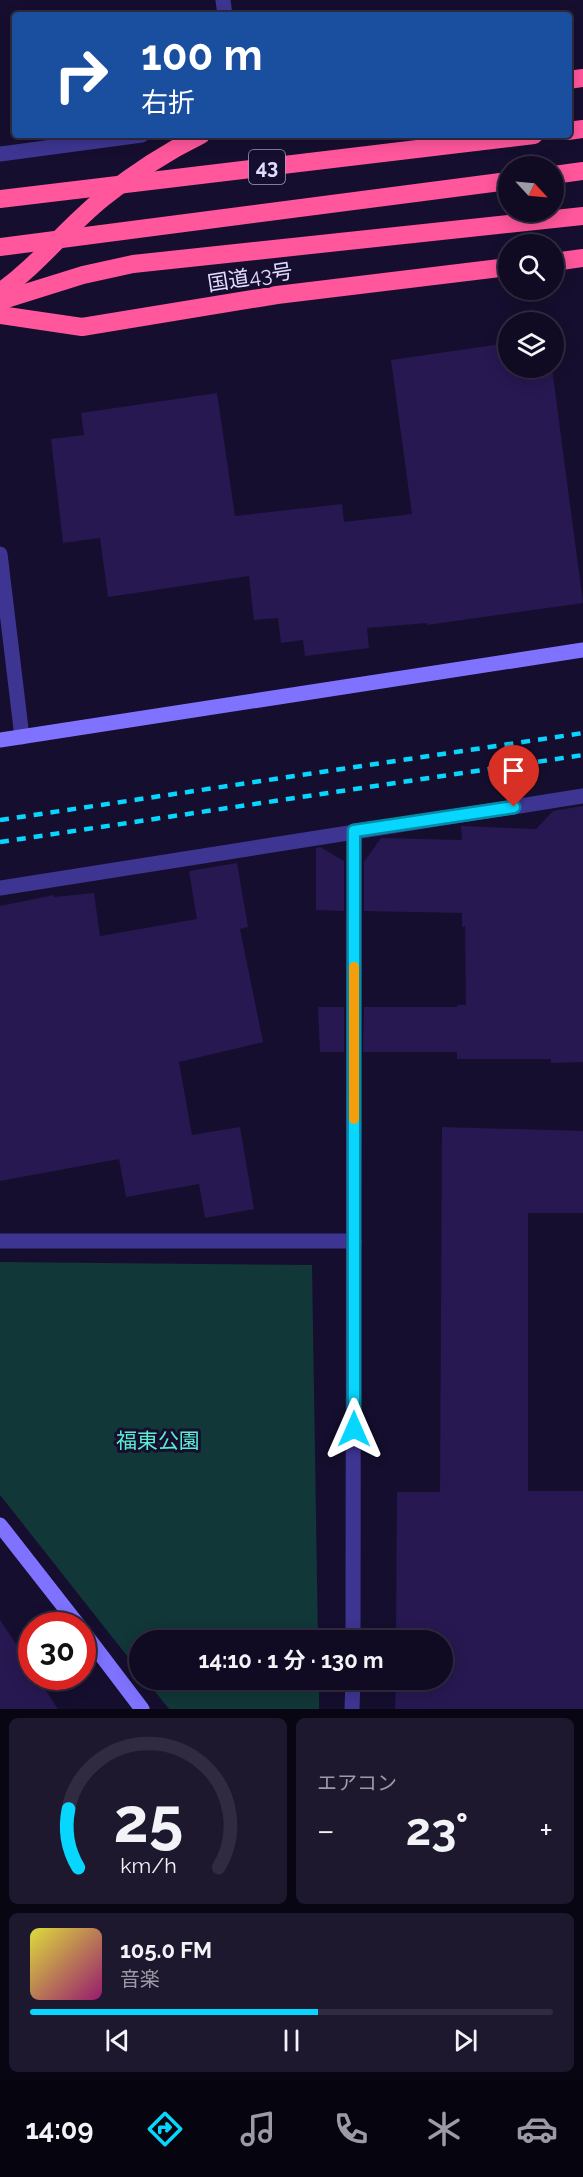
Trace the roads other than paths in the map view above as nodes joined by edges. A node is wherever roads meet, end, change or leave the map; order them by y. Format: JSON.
{"nodes":[{"id":1,"x":120,"y":138,"type":"edge"},
{"id":2,"x":194,"y":138,"type":"edge"},
{"id":3,"x":509,"y":138,"type":"edge"},
{"id":4,"x":0,"y":154,"type":"edge"},
{"id":5,"x":583,"y":171,"type":"edge"},
{"id":6,"x":564,"y":174,"type":"edge"},
{"id":7,"x":498,"y":182,"type":"edge"},
{"id":8,"x":0,"y":199,"type":"edge"},
{"id":9,"x":583,"y":216,"type":"edge"},
{"id":10,"x":0,"y":247,"type":"edge"},
{"id":11,"x":583,"y":258,"type":"edge"},
{"id":12,"x":564,"y":261,"type":"edge"},
{"id":13,"x":498,"y":268,"type":"edge"},
{"id":14,"x":0,"y":292,"type":"edge"},
{"id":15,"x":0,"y":301,"type":"edge"},
{"id":16,"x":0,"y":315,"type":"edge"},
{"id":17,"x":0,"y":554,"type":"edge"},
{"id":18,"x":583,"y":650,"type":"edge"},
{"id":19,"x":22,"y":737,"type":"junction"},
{"id":20,"x":0,"y":740,"type":"edge"},
{"id":21,"x":583,"y":796,"type":"edge"},
{"id":22,"x":354,"y":831,"type":"junction"},
{"id":23,"x":0,"y":888,"type":"edge"},
{"id":24,"x":0,"y":1241,"type":"edge"},
{"id":25,"x":354,"y":1241,"type":"junction"},
{"id":26,"x":0,"y":1525,"type":"edge"},
{"id":27,"x":68,"y":1612,"type":"edge"},
{"id":28,"x":353,"y":1630,"type":"edge"},
{"id":29,"x":96,"y":1648,"type":"edge"},
{"id":30,"x":352,"y":1690,"type":"edge"},
{"id":31,"x":142,"y":1709,"type":"edge"},
{"id":32,"x":352,"y":1709,"type":"edge"}],
"edges":[{"from":1,"to":4,"type":"street"},
{"from":2,"to":14,"type":"highway"},
{"from":3,"to":8,"type":"highway","number":"43","bridge":true},
{"from":5,"to":6,"type":"highway"},
{"from":7,"to":10,"type":"highway","number":"43","bridge":true},
{"from":9,"to":15,"type":"highway"},
{"from":11,"to":12,"type":"highway"},
{"from":13,"to":16,"type":"highway","name":"国道43号"},
{"from":17,"to":19,"type":"street"},
{"from":18,"to":19,"type":"street"},
{"from":19,"to":20,"type":"street"},
{"from":21,"to":22,"type":"street"},
{"from":22,"to":23,"type":"street"},
{"from":22,"to":25,"type":"street"},
{"from":24,"to":25,"type":"street"},
{"from":25,"to":28,"type":"street"},
{"from":26,"to":27,"type":"street"},
{"from":29,"to":31,"type":"street"},
{"from":30,"to":32,"type":"street"}]}
